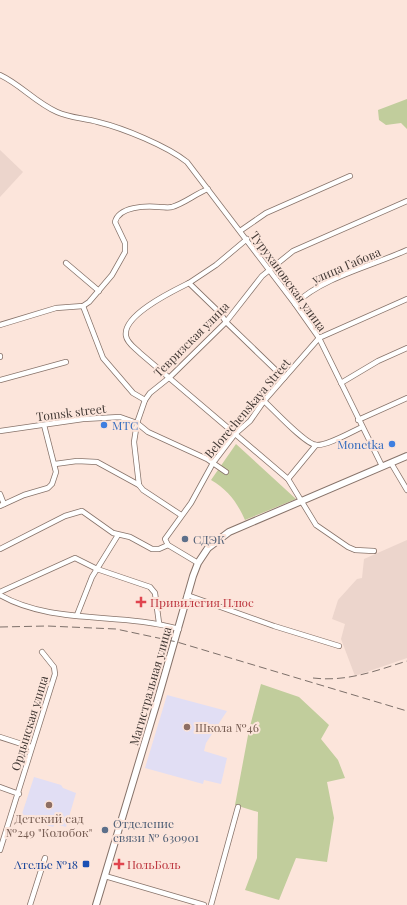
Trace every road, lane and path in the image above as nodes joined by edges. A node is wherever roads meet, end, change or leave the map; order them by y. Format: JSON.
{"nodes":[{"id":1,"x":0,"y":75,"type":"edge"},
{"id":2,"x":350,"y":176,"type":"dead end"},
{"id":3,"x":208,"y":189,"type":"junction"},
{"id":4,"x":407,"y":201,"type":"edge"},
{"id":5,"x":240,"y":231,"type":"junction"},
{"id":6,"x":247,"y":240,"type":"junction"},
{"id":7,"x":407,"y":250,"type":"edge"},
{"id":8,"x":66,"y":263,"type":"dead end"},
{"id":9,"x":270,"y":269,"type":"junction"},
{"id":10,"x":189,"y":283,"type":"junction"},
{"id":11,"x":99,"y":291,"type":"junction"},
{"id":12,"x":407,"y":299,"type":"edge"},
{"id":13,"x":295,"y":304,"type":"junction"},
{"id":14,"x":83,"y":306,"type":"junction"},
{"id":15,"x":226,"y":322,"type":"junction"},
{"id":16,"x":0,"y":325,"type":"edge"},
{"id":17,"x":319,"y":338,"type":"junction"},
{"id":18,"x":407,"y":348,"type":"edge"},
{"id":19,"x":66,"y":362,"type":"dead end"},
{"id":20,"x":170,"y":377,"type":"junction"},
{"id":21,"x":284,"y":378,"type":"junction"},
{"id":22,"x":0,"y":380,"type":"edge"},
{"id":23,"x":341,"y":383,"type":"junction"},
{"id":24,"x":407,"y":398,"type":"edge"},
{"id":25,"x":144,"y":400,"type":"junction"},
{"id":26,"x":264,"y":401,"type":"junction"},
{"id":27,"x":358,"y":420,"type":"junction"},
{"id":28,"x":137,"y":423,"type":"junction"},
{"id":29,"x":44,"y":425,"type":"junction"},
{"id":30,"x":362,"y":427,"type":"junction"},
{"id":31,"x":0,"y":431,"type":"edge"},
{"id":32,"x":235,"y":434,"type":"junction"},
{"id":33,"x":316,"y":445,"type":"junction"},
{"id":34,"x":407,"y":456,"type":"edge"},
{"id":35,"x":213,"y":463,"type":"junction"},
{"id":36,"x":390,"y":463,"type":"junction"},
{"id":37,"x":54,"y":464,"type":"junction"},
{"id":38,"x":382,"y":466,"type":"junction"},
{"id":39,"x":226,"y":472,"type":"dead end"},
{"id":40,"x":288,"y":479,"type":"junction"},
{"id":41,"x":139,"y":485,"type":"junction"},
{"id":42,"x":407,"y":490,"type":"edge"},
{"id":43,"x":0,"y":494,"type":"edge"},
{"id":44,"x":301,"y":501,"type":"junction"},
{"id":45,"x":2,"y":505,"type":"edge"},
{"id":46,"x":181,"y":515,"type":"junction"},
{"id":47,"x":118,"y":535,"type":"junction"},
{"id":48,"x":168,"y":545,"type":"junction"},
{"id":49,"x":0,"y":549,"type":"edge"},
{"id":50,"x":374,"y":551,"type":"dead end"},
{"id":51,"x":198,"y":563,"type":"junction"},
{"id":52,"x":97,"y":569,"type":"junction"},
{"id":53,"x":0,"y":593,"type":"edge"},
{"id":54,"x":187,"y":595,"type":"junction"},
{"id":55,"x":77,"y":615,"type":"junction"},
{"id":56,"x":159,"y":623,"type":"junction"},
{"id":57,"x":178,"y":629,"type":"junction"},
{"id":58,"x":339,"y":646,"type":"dead end"},
{"id":59,"x":42,"y":652,"type":"dead end"},
{"id":60,"x":0,"y":737,"type":"edge"},
{"id":61,"x":31,"y":747,"type":"junction"},
{"id":62,"x":0,"y":787,"type":"edge"},
{"id":63,"x":19,"y":794,"type":"junction"},
{"id":64,"x":238,"y":807,"type":"dead end"},
{"id":65,"x":0,"y":850,"type":"edge"},
{"id":66,"x":46,"y":858,"type":"dead end"},
{"id":67,"x":105,"y":876,"type":"junction"},
{"id":68,"x":30,"y":905,"type":"edge"},
{"id":69,"x":96,"y":905,"type":"edge"},
{"id":70,"x":204,"y":905,"type":"edge"},
{"id":71,"x":211,"y":905,"type":"edge"}],
"edges":[{"from":1,"to":3,"type":"street","name":"Турухановская улица"},
{"from":2,"to":5,"type":"street"},
{"from":3,"to":5,"type":"street","name":"Турухановская улица"},
{"from":3,"to":11,"type":"street"},
{"from":4,"to":9,"type":"street","name":"Тевризская улица"},
{"from":5,"to":6,"type":"street","name":"Турухановская улица"},
{"from":6,"to":9,"type":"street","name":"Турухановская улица"},
{"from":6,"to":10,"type":"street"},
{"from":7,"to":13,"type":"street","name":"улица Габова"},
{"from":8,"to":11,"type":"street"},
{"from":9,"to":13,"type":"street","name":"Турухановская улица"},
{"from":9,"to":15,"type":"street","name":"Тевризская улица"},
{"from":10,"to":15,"type":"street"},
{"from":10,"to":20,"type":"street"},
{"from":11,"to":14,"type":"street"},
{"from":12,"to":17,"type":"street","name":"Belorechenskaya Street"},
{"from":13,"to":17,"type":"street","name":"Турухановская улица"},
{"from":14,"to":16,"type":"street"},
{"from":14,"to":25,"type":"street"},
{"from":15,"to":20,"type":"street","name":"Тевризская улица"},
{"from":15,"to":21,"type":"street"},
{"from":17,"to":21,"type":"street","name":"Belorechenskaya Street"},
{"from":17,"to":23,"type":"street","name":"Турухановская улица"},
{"from":18,"to":23,"type":"street"},
{"from":19,"to":22,"type":"street"},
{"from":20,"to":25,"type":"street","name":"Тевризская улица"},
{"from":20,"to":32,"type":"street"},
{"from":21,"to":26,"type":"street","name":"Belorechenskaya Street"},
{"from":23,"to":27,"type":"street","name":"Турухановская улица"},
{"from":24,"to":27,"type":"street"},
{"from":25,"to":28,"type":"street","name":"Тевризская улица"},
{"from":26,"to":32,"type":"street","name":"Belorechenskaya Street"},
{"from":26,"to":33,"type":"street"},
{"from":27,"to":30,"type":"street","name":"Турухановская улица"},
{"from":28,"to":29,"type":"street","name":"Tomsk street"},
{"from":28,"to":35,"type":"street","name":"Tomsk street"},
{"from":28,"to":41,"type":"street","name":"Тевризская улица"},
{"from":29,"to":31,"type":"street","name":"Tomsk street"},
{"from":29,"to":37,"type":"street"},
{"from":30,"to":33,"type":"street"},
{"from":30,"to":38,"type":"street","name":"Турухановская улица"},
{"from":32,"to":35,"type":"street","name":"Belorechenskaya Street"},
{"from":32,"to":40,"type":"street"},
{"from":33,"to":40,"type":"street"},
{"from":34,"to":36,"type":"main road","name":"Магистральная улица"},
{"from":35,"to":39,"type":"street","name":"Tomsk street"},
{"from":35,"to":46,"type":"street","name":"Belorechenskaya Street"},
{"from":36,"to":38,"type":"main road","name":"Магистральная улица"},
{"from":36,"to":42,"type":"street"},
{"from":37,"to":41,"type":"street"},
{"from":37,"to":45,"type":"street"},
{"from":38,"to":44,"type":"main road","name":"Магистральная улица"},
{"from":40,"to":44,"type":"street"},
{"from":41,"to":46,"type":"street"},
{"from":43,"to":45,"type":"street"},
{"from":44,"to":50,"type":"street"},
{"from":44,"to":51,"type":"main road","name":"Магистральная улица"},
{"from":46,"to":48,"type":"street","name":"Belorechenskaya Street"},
{"from":47,"to":48,"type":"street"},
{"from":47,"to":49,"type":"street"},
{"from":47,"to":52,"type":"street"},
{"from":48,"to":51,"type":"street"},
{"from":51,"to":54,"type":"main road","name":"Магистральная улица"},
{"from":52,"to":53,"type":"street"},
{"from":52,"to":55,"type":"street"},
{"from":52,"to":56,"type":"street"},
{"from":53,"to":55,"type":"street"},
{"from":54,"to":57,"type":"main road","name":"Магистральная улица"},
{"from":54,"to":58,"type":"street"},
{"from":55,"to":56,"type":"street"},
{"from":56,"to":57,"type":"street"},
{"from":57,"to":67,"type":"main road","name":"Магистральная улица"},
{"from":59,"to":61,"type":"street","name":"Ордынская улица"},
{"from":60,"to":61,"type":"street"},
{"from":61,"to":63,"type":"street","name":"Ордынская улица"},
{"from":62,"to":63,"type":"street"},
{"from":63,"to":65,"type":"street","name":"Ордынская улица"},
{"from":64,"to":71,"type":"street"},
{"from":66,"to":68,"type":"street"},
{"from":67,"to":69,"type":"main road","name":"Магистральная улица"},
{"from":67,"to":70,"type":"street"}]}
